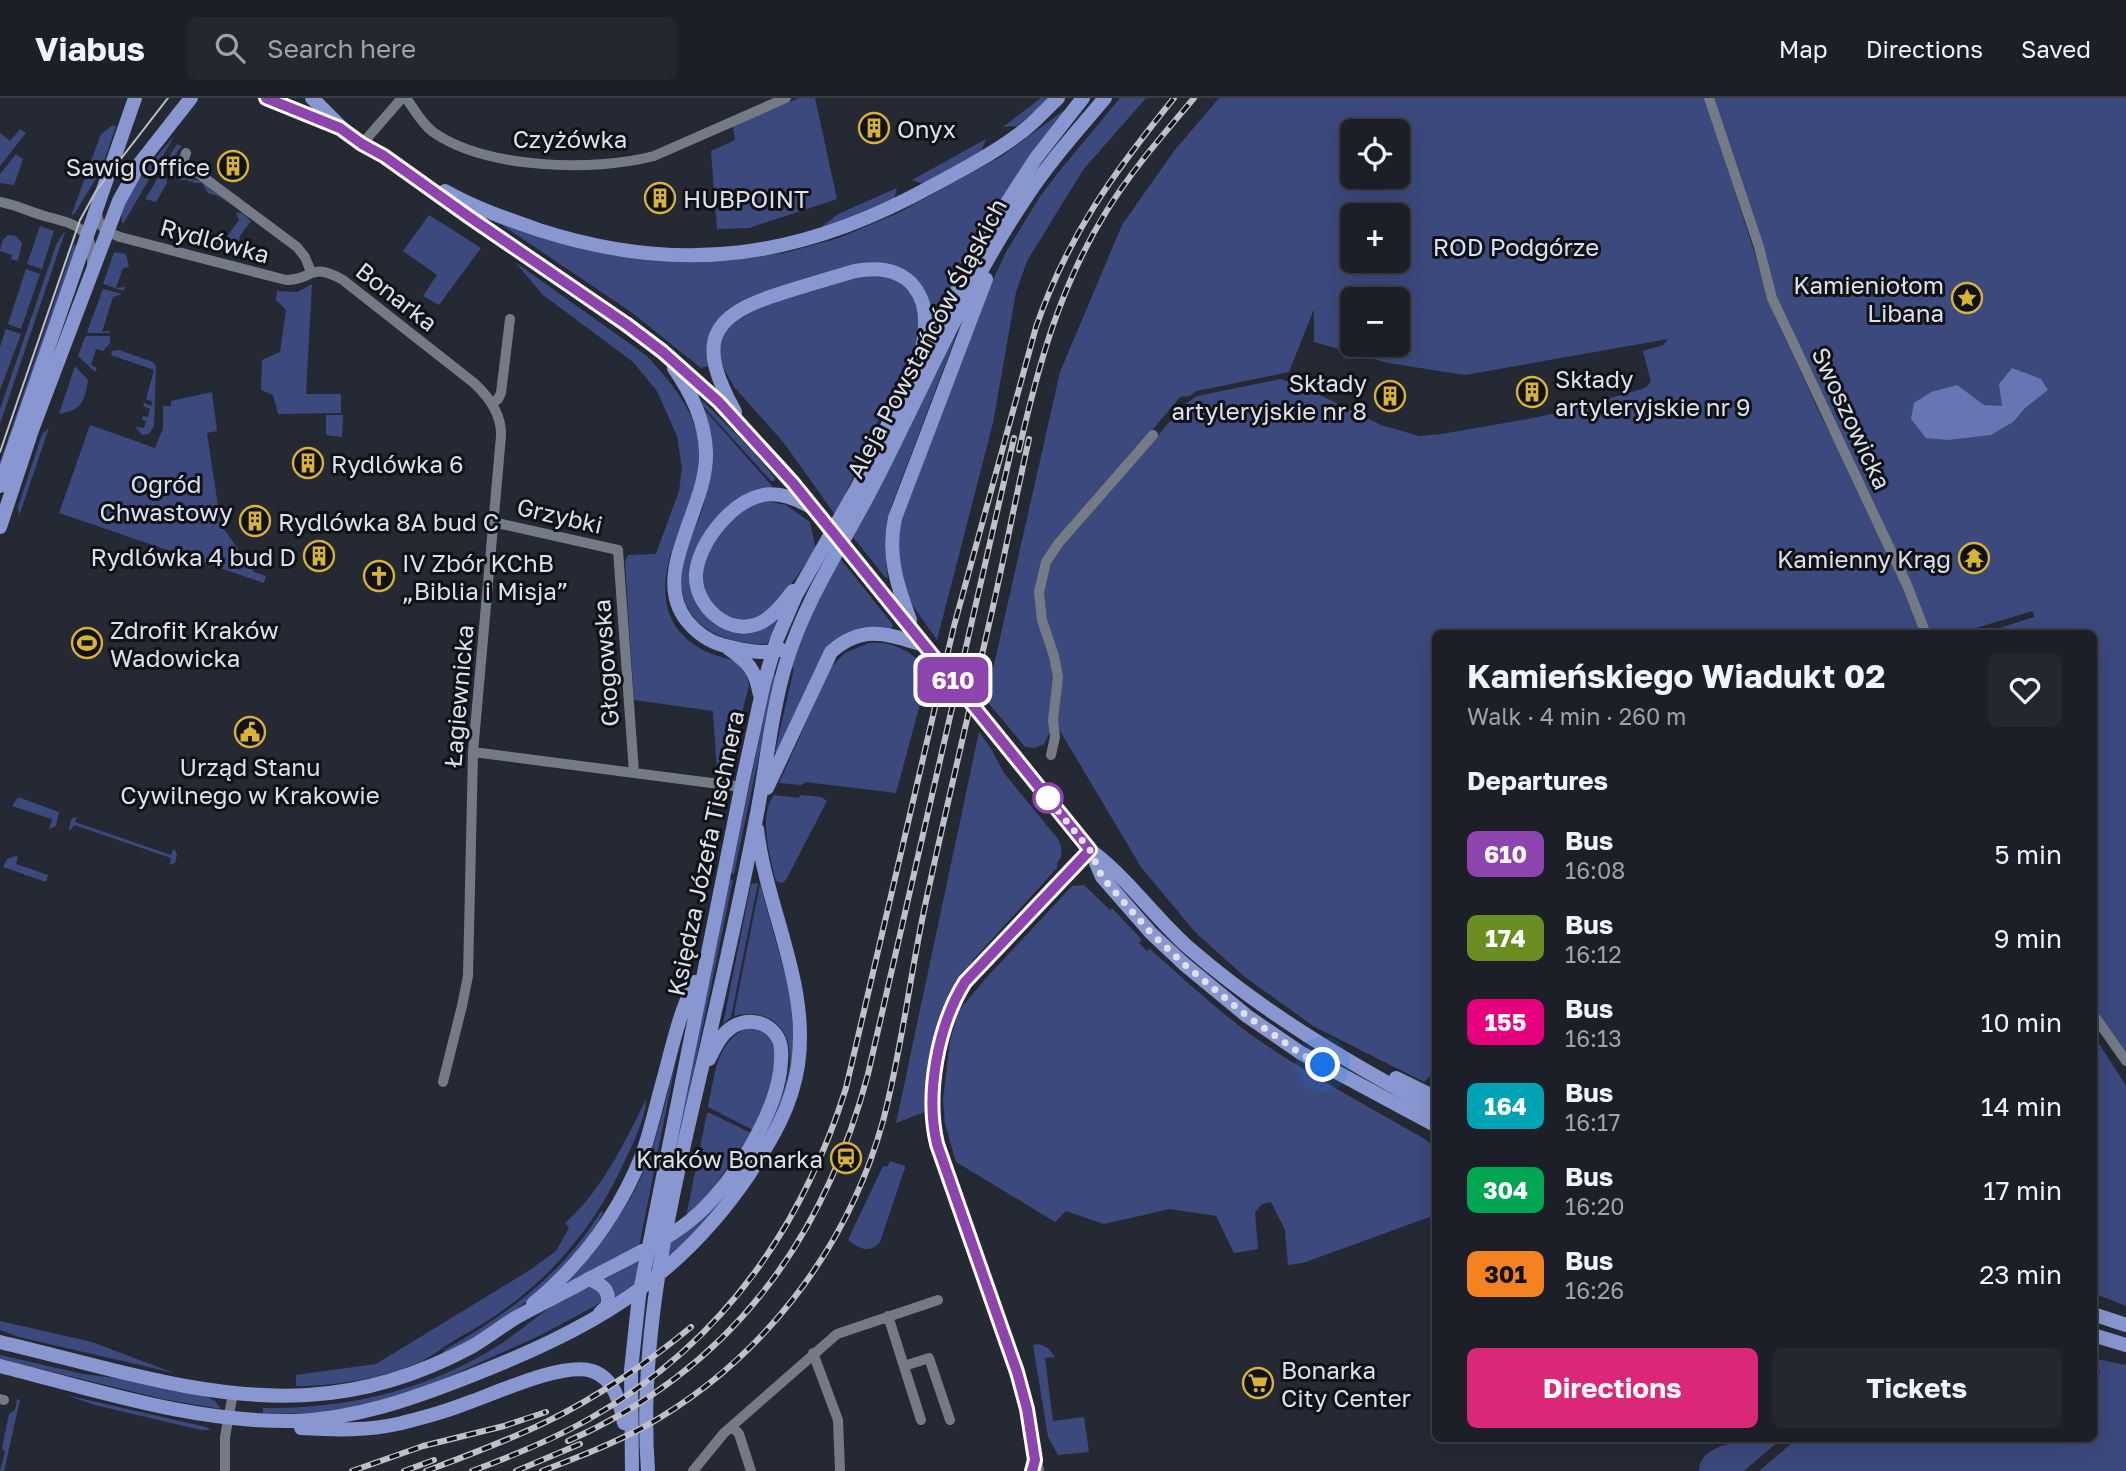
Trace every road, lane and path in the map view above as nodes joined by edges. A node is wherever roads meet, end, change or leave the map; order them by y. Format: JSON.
{"nodes":[{"id":1,"x":135,"y":98,"type":"edge"},
{"id":2,"x":191,"y":98,"type":"edge"},
{"id":3,"x":267,"y":98,"type":"edge"},
{"id":4,"x":312,"y":98,"type":"edge"},
{"id":5,"x":404,"y":98,"type":"edge"},
{"id":6,"x":786,"y":98,"type":"edge"},
{"id":7,"x":1058,"y":98,"type":"edge"},
{"id":8,"x":1083,"y":98,"type":"edge"},
{"id":9,"x":1105,"y":98,"type":"edge"},
{"id":10,"x":1709,"y":98,"type":"edge"},
{"id":11,"x":340,"y":128,"type":"junction"},
{"id":12,"x":362,"y":144,"type":"junction"},
{"id":13,"x":186,"y":153,"type":"dead end"},
{"id":14,"x":384,"y":156,"type":"junction"},
{"id":15,"x":0,"y":202,"type":"edge"},
{"id":16,"x":96,"y":206,"type":"junction"},
{"id":17,"x":107,"y":232,"type":"junction"},
{"id":18,"x":87,"y":237,"type":"junction"},
{"id":19,"x":1001,"y":238,"type":"junction"},
{"id":20,"x":311,"y":272,"type":"junction"},
{"id":21,"x":92,"y":273,"type":"junction"},
{"id":22,"x":510,"y":319,"type":"dead end"},
{"id":23,"x":663,"y":352,"type":"junction"},
{"id":24,"x":916,"y":370,"type":"junction"},
{"id":25,"x":492,"y":403,"type":"junction"},
{"id":26,"x":745,"y":428,"type":"junction"},
{"id":27,"x":1153,"y":435,"type":"dead end"},
{"id":28,"x":0,"y":486,"type":"edge"},
{"id":29,"x":493,"y":522,"type":"junction"},
{"id":30,"x":832,"y":526,"type":"junction"},
{"id":31,"x":0,"y":527,"type":"edge"},
{"id":32,"x":618,"y":550,"type":"joint"},
{"id":33,"x":807,"y":575,"type":"junction"},
{"id":34,"x":1924,"y":630,"type":"edge"},
{"id":35,"x":914,"y":632,"type":"junction"},
{"id":36,"x":796,"y":633,"type":"junction"},
{"id":37,"x":924,"y":645,"type":"junction"},
{"id":38,"x":725,"y":646,"type":"junction"},
{"id":39,"x":773,"y":652,"type":"junction"},
{"id":40,"x":760,"y":700,"type":"junction"},
{"id":41,"x":473,"y":752,"type":"junction"},
{"id":42,"x":1051,"y":755,"type":"dead end"},
{"id":43,"x":634,"y":773,"type":"junction"},
{"id":44,"x":741,"y":787,"type":"junction"},
{"id":45,"x":757,"y":813,"type":"junction"},
{"id":46,"x":1090,"y":850,"type":"junction"},
{"id":47,"x":705,"y":962,"type":"junction"},
{"id":48,"x":2097,"y":1020,"type":"edge"},
{"id":49,"x":1309,"y":1038,"type":"junction"},
{"id":50,"x":2126,"y":1061,"type":"edge"},
{"id":51,"x":443,"y":1082,"type":"dead end"},
{"id":52,"x":697,"y":1086,"type":"junction"},
{"id":53,"x":1432,"y":1096,"type":"edge"},
{"id":54,"x":1390,"y":1101,"type":"junction"},
{"id":55,"x":1432,"y":1107,"type":"edge"},
{"id":56,"x":1432,"y":1123,"type":"edge"},
{"id":57,"x":1432,"y":1134,"type":"edge"},
{"id":58,"x":588,"y":1279,"type":"junction"},
{"id":59,"x":937,"y":1300,"type":"dead end"},
{"id":60,"x":888,"y":1315,"type":"junction"},
{"id":61,"x":2097,"y":1315,"type":"edge"},
{"id":62,"x":518,"y":1317,"type":"junction"},
{"id":63,"x":592,"y":1321,"type":"junction"},
{"id":64,"x":2126,"y":1325,"type":"edge"},
{"id":65,"x":2097,"y":1336,"type":"edge"},
{"id":66,"x":0,"y":1342,"type":"edge"},
{"id":67,"x":2126,"y":1345,"type":"edge"},
{"id":68,"x":813,"y":1353,"type":"junction"},
{"id":69,"x":0,"y":1366,"type":"edge"},
{"id":70,"x":904,"y":1366,"type":"junction"},
{"id":71,"x":233,"y":1393,"type":"junction"},
{"id":72,"x":228,"y":1418,"type":"junction"},
{"id":73,"x":922,"y":1420,"type":"dead end"},
{"id":74,"x":950,"y":1420,"type":"dead end"},
{"id":75,"x":266,"y":1421,"type":"junction"},
{"id":76,"x":732,"y":1426,"type":"junction"},
{"id":77,"x":631,"y":1465,"type":"edge"},
{"id":78,"x":1035,"y":1467,"type":"edge"},
{"id":79,"x":225,"y":1471,"type":"edge"},
{"id":80,"x":648,"y":1471,"type":"edge"},
{"id":81,"x":693,"y":1471,"type":"edge"},
{"id":82,"x":751,"y":1471,"type":"edge"},
{"id":83,"x":840,"y":1471,"type":"edge"}],
"edges":[{"from":1,"to":16,"type":"main road"},
{"from":2,"to":17,"type":"main road"},
{"from":3,"to":11,"type":"main road"},
{"from":4,"to":11,"type":"main road"},
{"from":5,"to":6,"type":"street","name":"Czyżówka"},
{"from":5,"to":12,"type":"street"},
{"from":7,"to":14,"type":"main road"},
{"from":8,"to":24,"type":"main road","name":"Aleja Powstańców Śląskich"},
{"from":9,"to":19,"type":"main road","name":"Aleja Powstańców Śląskich"},
{"from":10,"to":34,"type":"street","name":"Swoszowicka"},
{"from":11,"to":12,"type":"main road"},
{"from":12,"to":14,"type":"main road"},
{"from":13,"to":20,"type":"street"},
{"from":14,"to":23,"type":"main road"},
{"from":15,"to":18,"type":"street"},
{"from":16,"to":17,"type":"street"},
{"from":16,"to":18,"type":"main road"},
{"from":17,"to":20,"type":"street","name":"Rydlówka"},
{"from":17,"to":21,"type":"main road"},
{"from":18,"to":21,"type":"street"},
{"from":18,"to":28,"type":"main road"},
{"from":19,"to":30,"type":"main road","name":"Aleja Powstańców Śląskich"},
{"from":19,"to":35,"type":"main road"},
{"from":20,"to":25,"type":"street","name":"Bonarka"},
{"from":21,"to":31,"type":"main road"},
{"from":22,"to":25,"type":"street"},
{"from":23,"to":26,"type":"main road"},
{"from":23,"to":38,"type":"main road"},
{"from":24,"to":26,"type":"main road"},
{"from":24,"to":30,"type":"main road","name":"Aleja Powstańców Śląskich"},
{"from":25,"to":29,"type":"street","name":"Łagiewnicka"},
{"from":26,"to":30,"type":"main road"},
{"from":27,"to":42,"type":"street"},
{"from":29,"to":32,"type":"street","name":"Grzybki"},
{"from":29,"to":41,"type":"street","name":"Łagiewnicka"},
{"from":30,"to":33,"type":"main road","name":"Księdza Józefa Tischnera"},
{"from":30,"to":33,"type":"main road"},
{"from":30,"to":35,"type":"main road"},
{"from":30,"to":36,"type":"main road","name":"Księdza Józefa Tischnera"},
{"from":32,"to":43,"type":"street","name":"Głogowska"},
{"from":33,"to":39,"type":"main road","name":"Księdza Józefa Tischnera"},
{"from":35,"to":37,"type":"main road"},
{"from":36,"to":39,"type":"main road"},
{"from":36,"to":45,"type":"main road","name":"Księdza Józefa Tischnera"},
{"from":37,"to":45,"type":"main road"},
{"from":37,"to":46,"type":"main road"},
{"from":38,"to":39,"type":"main road"},
{"from":38,"to":40,"type":"main road"},
{"from":39,"to":40,"type":"main road","name":"Księdza Józefa Tischnera"},
{"from":40,"to":44,"type":"main road","name":"Księdza Józefa Tischnera"},
{"from":41,"to":43,"type":"street"},
{"from":41,"to":51,"type":"street","name":"Łagiewnicka"},
{"from":43,"to":44,"type":"street"},
{"from":44,"to":47,"type":"main road","name":"Księdza Józefa Tischnera"},
{"from":45,"to":52,"type":"main road","name":"Księdza Józefa Tischnera"},
{"from":45,"to":63,"type":"main road"},
{"from":46,"to":49,"type":"main road"},
{"from":46,"to":54,"type":"main road"},
{"from":46,"to":78,"type":"street"},
{"from":47,"to":62,"type":"main road"},
{"from":47,"to":77,"type":"main road","name":"Księdza Józefa Tischnera"},
{"from":48,"to":50,"type":"street"},
{"from":49,"to":53,"type":"main road"},
{"from":49,"to":55,"type":"main road"},
{"from":52,"to":58,"type":"main road"},
{"from":52,"to":80,"type":"main road","name":"Księdza Józefa Tischnera"},
{"from":54,"to":56,"type":"main road"},
{"from":54,"to":57,"type":"main road"},
{"from":58,"to":62,"type":"main road"},
{"from":58,"to":63,"type":"main road"},
{"from":59,"to":60,"type":"street"},
{"from":60,"to":68,"type":"street"},
{"from":60,"to":70,"type":"street"},
{"from":61,"to":64,"type":"main road"},
{"from":62,"to":71,"type":"main road"},
{"from":63,"to":75,"type":"main road"},
{"from":65,"to":67,"type":"main road"},
{"from":66,"to":71,"type":"main road"},
{"from":68,"to":76,"type":"street"},
{"from":68,"to":83,"type":"street"},
{"from":69,"to":72,"type":"main road"},
{"from":70,"to":73,"type":"street"},
{"from":70,"to":74,"type":"street"},
{"from":71,"to":72,"type":"street"},
{"from":72,"to":75,"type":"main road"},
{"from":72,"to":79,"type":"street"},
{"from":75,"to":77,"type":"main road"},
{"from":76,"to":81,"type":"street"},
{"from":76,"to":82,"type":"street"}]}
